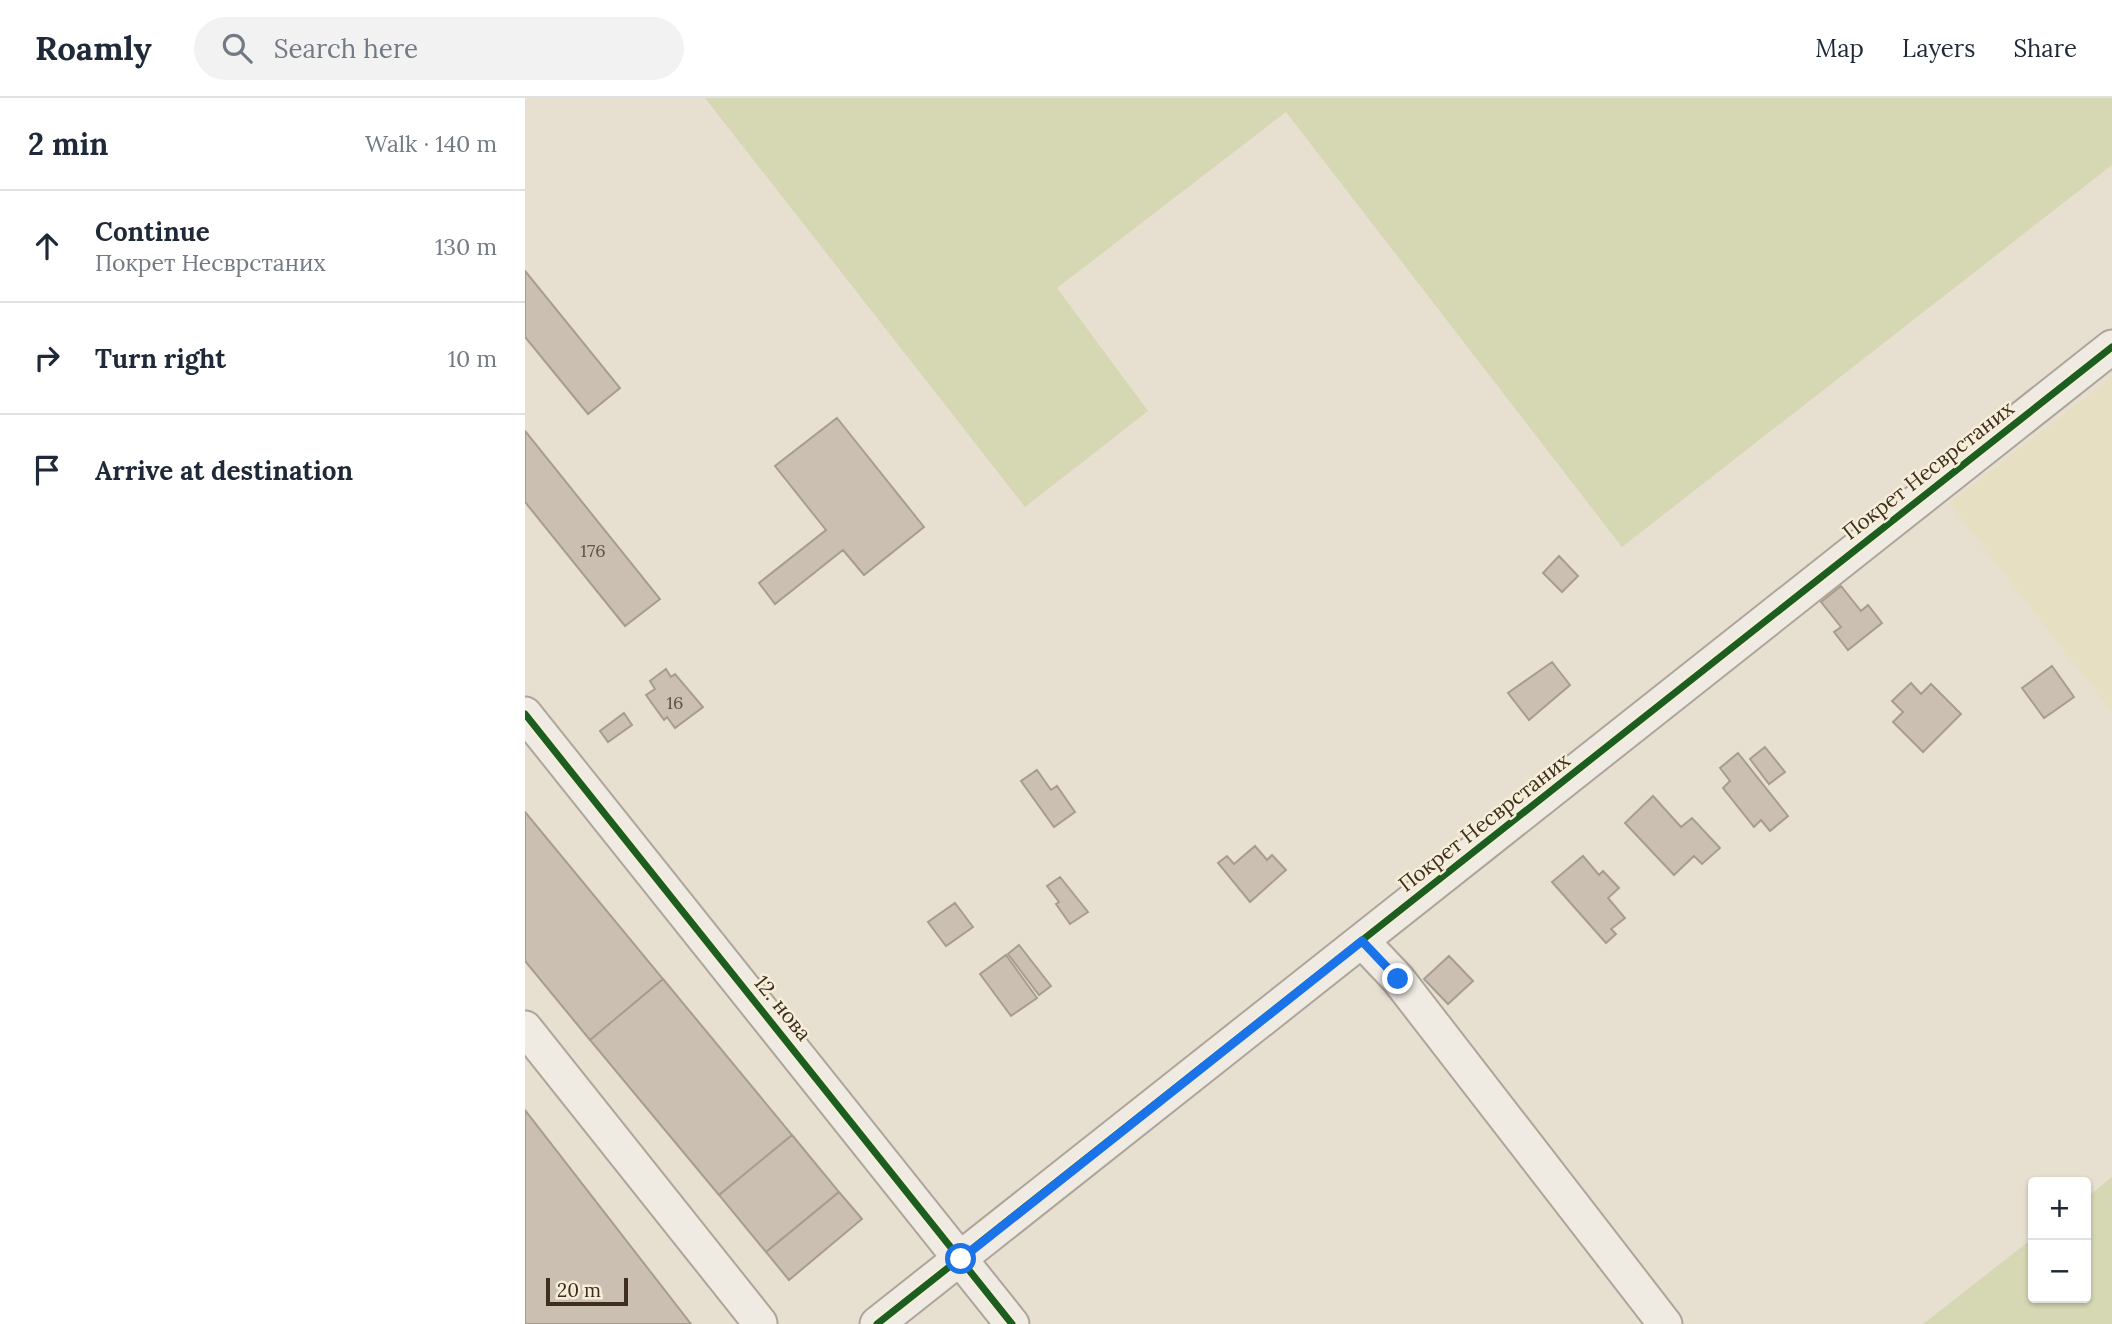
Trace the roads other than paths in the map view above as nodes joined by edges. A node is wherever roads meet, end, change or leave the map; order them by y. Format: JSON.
{"nodes":[{"id":1,"x":2112,"y":347,"type":"edge"},
{"id":2,"x":525,"y":715,"type":"edge"},
{"id":3,"x":1362,"y":941,"type":"junction"},
{"id":4,"x":525,"y":1028,"type":"edge"},
{"id":5,"x":961,"y":1259,"type":"junction"},
{"id":6,"x":760,"y":1323,"type":"edge"},
{"id":7,"x":877,"y":1324,"type":"edge"},
{"id":8,"x":1012,"y":1324,"type":"edge"},
{"id":9,"x":1665,"y":1324,"type":"edge"}],
"edges":[{"from":1,"to":3,"type":"street","name":"Покрет Несврстаних"},
{"from":2,"to":5,"type":"street","name":"12. нова"},
{"from":3,"to":5,"type":"street","name":"Покрет Несврстаних"},
{"from":3,"to":9,"type":"street"},
{"from":4,"to":6,"type":"street"},
{"from":5,"to":7,"type":"street","name":"Покрет Несврстаних"},
{"from":5,"to":8,"type":"street","name":"12. нова"}]}
